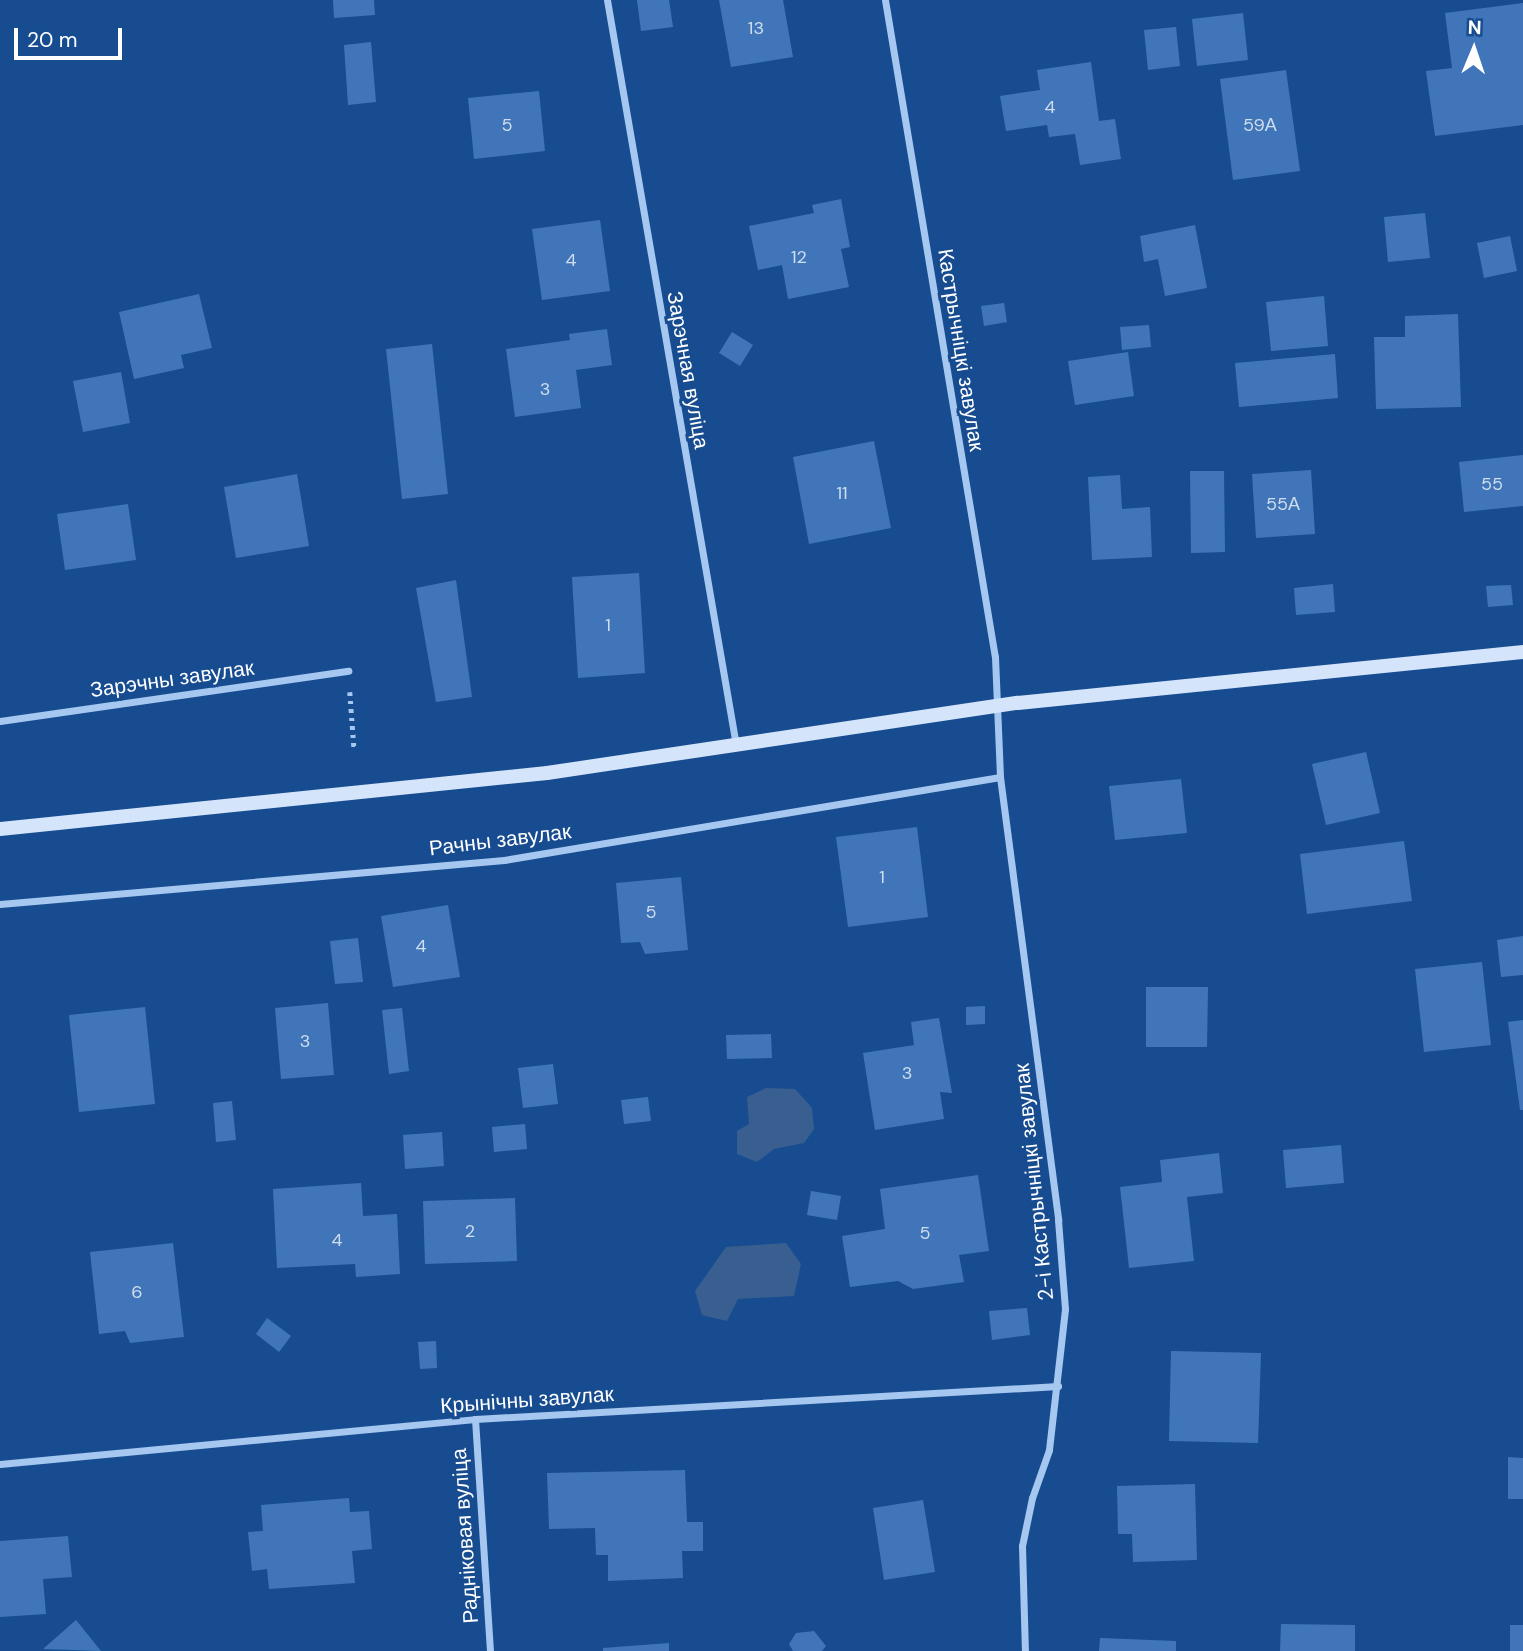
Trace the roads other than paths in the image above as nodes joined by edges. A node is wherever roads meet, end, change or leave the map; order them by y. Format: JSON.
{"nodes":[{"id":1,"x":607,"y":0,"type":"edge"},
{"id":2,"x":885,"y":0,"type":"edge"},
{"id":3,"x":1523,"y":652,"type":"edge"},
{"id":4,"x":348,"y":671,"type":"road end"},
{"id":5,"x":995,"y":706,"type":"junction"},
{"id":6,"x":0,"y":721,"type":"edge"},
{"id":7,"x":736,"y":746,"type":"junction"},
{"id":8,"x":1000,"y":777,"type":"junction"},
{"id":9,"x":0,"y":830,"type":"edge"},
{"id":10,"x":0,"y":904,"type":"edge"},
{"id":11,"x":1058,"y":1386,"type":"junction"},
{"id":12,"x":475,"y":1419,"type":"junction"},
{"id":13,"x":0,"y":1464,"type":"edge"},
{"id":14,"x":490,"y":1651,"type":"edge"},
{"id":15,"x":1025,"y":1651,"type":"edge"}],
"edges":[{"from":1,"to":7,"type":"street","name":"Зарэчная вуліца"},
{"from":2,"to":5,"type":"street","name":"Кастрычніцкі завулак"},
{"from":3,"to":5,"type":"main road"},
{"from":4,"to":6,"type":"street","name":"Зарэчны завулак"},
{"from":5,"to":7,"type":"main road"},
{"from":5,"to":8,"type":"street","name":"2-і Кастрычніцкі завулак"},
{"from":7,"to":9,"type":"main road"},
{"from":8,"to":10,"type":"street","name":"Рачны завулак"},
{"from":8,"to":11,"type":"street","name":"2-і Кастрычніцкі завулак"},
{"from":11,"to":12,"type":"street","name":"Крынічны завулак"},
{"from":11,"to":15,"type":"street","name":"2-і Кастрычніцкі завулак"},
{"from":12,"to":13,"type":"street","name":"Крынічны завулак"},
{"from":12,"to":14,"type":"street","name":"Радніковая вуліца"}]}
